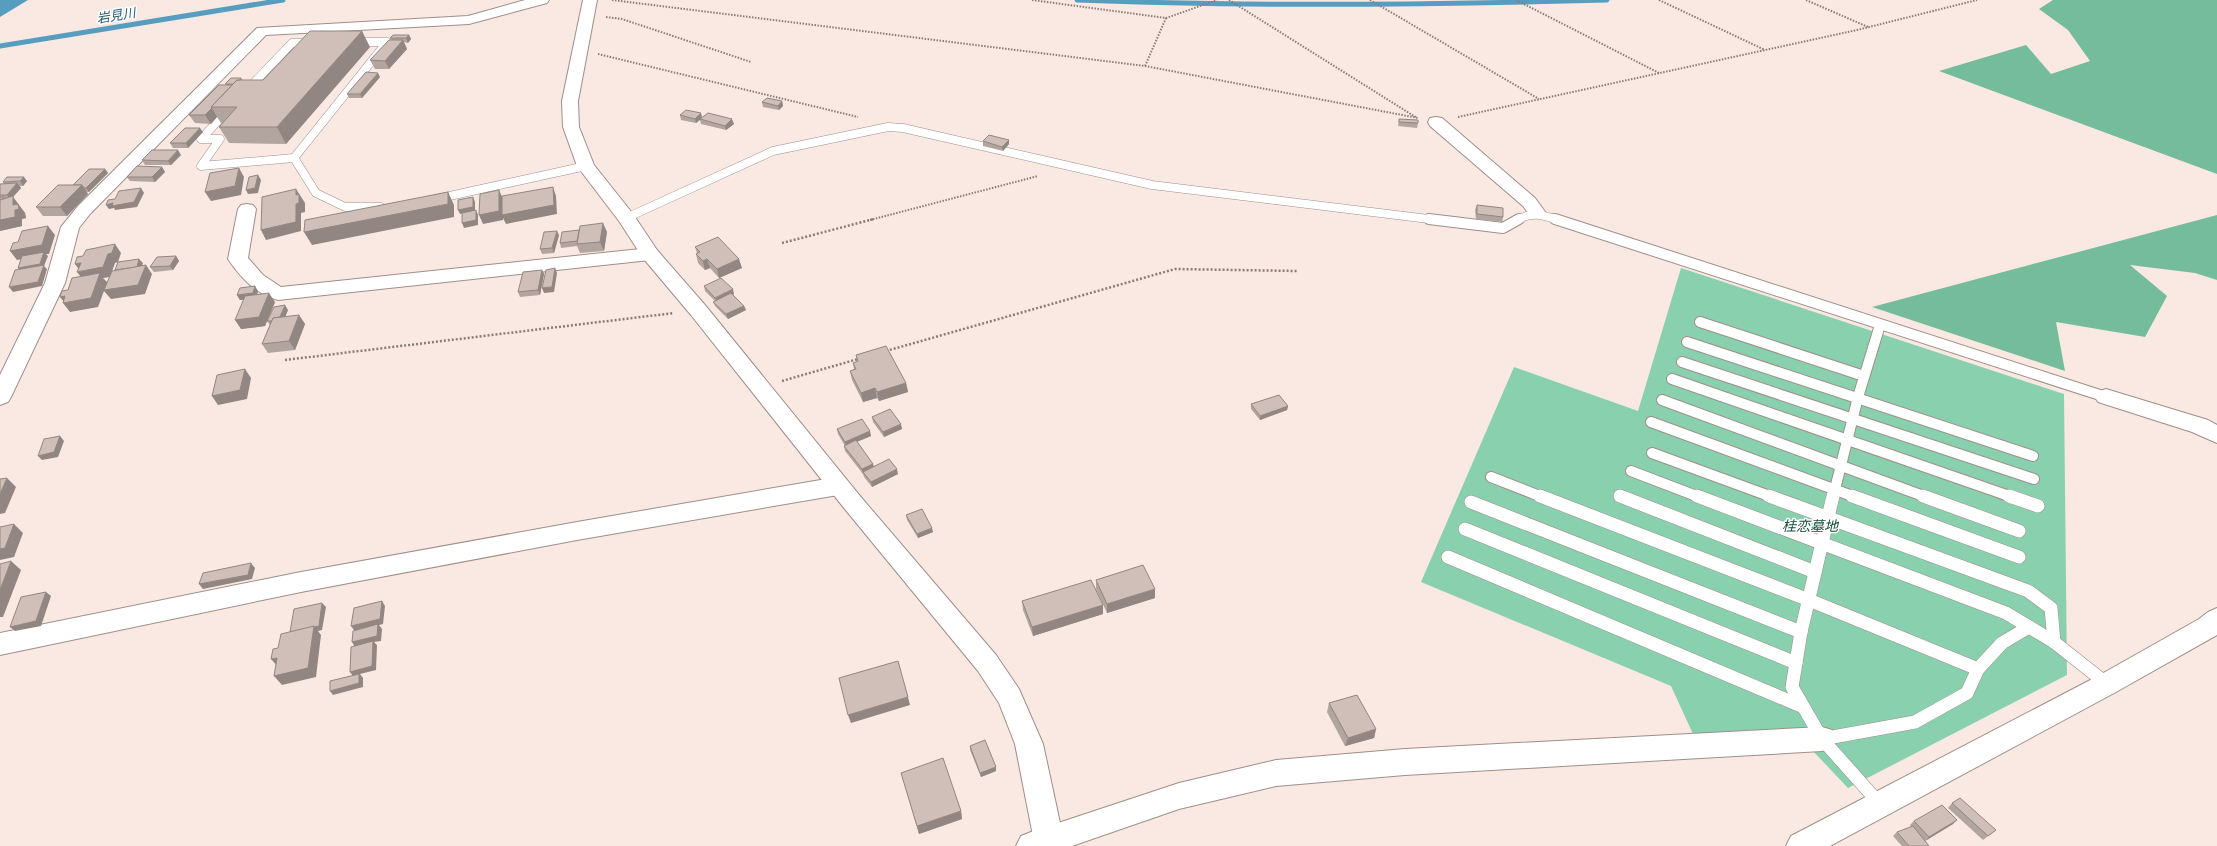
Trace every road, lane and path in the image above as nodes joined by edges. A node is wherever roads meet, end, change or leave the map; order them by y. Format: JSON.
{"nodes":[{"id":1,"x":542,"y":0,"type":"edge"},
{"id":2,"x":612,"y":0,"type":"edge"},
{"id":3,"x":1032,"y":0,"type":"edge"},
{"id":4,"x":1218,"y":0,"type":"edge"},
{"id":5,"x":1229,"y":0,"type":"edge"},
{"id":6,"x":1370,"y":0,"type":"edge"},
{"id":7,"x":1516,"y":0,"type":"edge"},
{"id":8,"x":1659,"y":0,"type":"edge"},
{"id":9,"x":1806,"y":0,"type":"edge"},
{"id":10,"x":1977,"y":0,"type":"edge"},
{"id":11,"x":588,"y":7,"type":"edge"},
{"id":12,"x":1166,"y":18,"type":"junction"},
{"id":13,"x":1868,"y":27,"type":"junction"},
{"id":14,"x":324,"y":42,"type":"edge"},
{"id":15,"x":347,"y":42,"type":"edge"},
{"id":16,"x":580,"y":50,"type":"junction"},
{"id":17,"x":1765,"y":50,"type":"junction"},
{"id":18,"x":751,"y":62,"type":"dead end"},
{"id":19,"x":1145,"y":66,"type":"junction"},
{"id":20,"x":1659,"y":73,"type":"junction"},
{"id":21,"x":1539,"y":99,"type":"junction"},
{"id":22,"x":1418,"y":118,"type":"junction"},
{"id":23,"x":1436,"y":122,"type":"junction"},
{"id":24,"x":888,"y":127,"type":"junction"},
{"id":25,"x":294,"y":158,"type":"junction"},
{"id":26,"x":586,"y":166,"type":"junction"},
{"id":27,"x":1069,"y":168,"type":"junction"},
{"id":28,"x":430,"y":200,"type":"edge"},
{"id":29,"x":392,"y":206,"type":"edge"},
{"id":30,"x":247,"y":209,"type":"dead end"},
{"id":31,"x":1537,"y":213,"type":"junction"},
{"id":32,"x":626,"y":218,"type":"junction"},
{"id":33,"x":782,"y":243,"type":"dead end"},
{"id":34,"x":650,"y":254,"type":"junction"},
{"id":35,"x":1298,"y":272,"type":"dead end"},
{"id":36,"x":698,"y":310,"type":"junction"},
{"id":37,"x":1700,"y":322,"type":"dead end"},
{"id":38,"x":1880,"y":325,"type":"junction"},
{"id":39,"x":1688,"y":342,"type":"dead end"},
{"id":40,"x":883,"y":352,"type":"edge"},
{"id":41,"x":860,"y":359,"type":"edge"},
{"id":42,"x":285,"y":360,"type":"dead end"},
{"id":43,"x":1682,"y":362,"type":"dead end"},
{"id":44,"x":1864,"y":376,"type":"junction"},
{"id":45,"x":1672,"y":379,"type":"dead end"},
{"id":46,"x":760,"y":387,"type":"junction"},
{"id":47,"x":0,"y":397,"type":"edge"},
{"id":48,"x":1858,"y":397,"type":"junction"},
{"id":49,"x":2106,"y":397,"type":"joint"},
{"id":50,"x":1662,"y":400,"type":"dead end"},
{"id":51,"x":1852,"y":419,"type":"junction"},
{"id":52,"x":1651,"y":422,"type":"dead end"},
{"id":53,"x":2217,"y":435,"type":"edge"},
{"id":54,"x":1847,"y":441,"type":"junction"},
{"id":55,"x":1652,"y":453,"type":"dead end"},
{"id":56,"x":2033,"y":456,"type":"dead end"},
{"id":57,"x":1841,"y":464,"type":"junction"},
{"id":58,"x":1631,"y":471,"type":"dead end"},
{"id":59,"x":1491,"y":477,"type":"dead end"},
{"id":60,"x":2034,"y":479,"type":"dead end"},
{"id":61,"x":838,"y":486,"type":"junction"},
{"id":62,"x":1835,"y":491,"type":"junction"},
{"id":63,"x":1620,"y":496,"type":"dead end"},
{"id":64,"x":1471,"y":502,"type":"dead end"},
{"id":65,"x":2038,"y":506,"type":"dead end"},
{"id":66,"x":1829,"y":517,"type":"junction"},
{"id":67,"x":1465,"y":529,"type":"dead end"},
{"id":68,"x":2019,"y":531,"type":"dead end"},
{"id":69,"x":1823,"y":543,"type":"junction"},
{"id":70,"x":1448,"y":557,"type":"dead end"},
{"id":71,"x":2019,"y":557,"type":"dead end"},
{"id":72,"x":1816,"y":572,"type":"junction"},
{"id":73,"x":1809,"y":600,"type":"junction"},
{"id":74,"x":2217,"y":619,"type":"edge"},
{"id":75,"x":2029,"y":627,"type":"junction"},
{"id":76,"x":1801,"y":632,"type":"junction"},
{"id":77,"x":2054,"y":642,"type":"junction"},
{"id":78,"x":0,"y":644,"type":"edge"},
{"id":79,"x":1796,"y":663,"type":"junction"},
{"id":80,"x":1978,"y":670,"type":"junction"},
{"id":81,"x":2107,"y":684,"type":"junction"},
{"id":82,"x":1801,"y":706,"type":"junction"},
{"id":83,"x":1822,"y":739,"type":"junction"},
{"id":84,"x":1879,"y":803,"type":"junction"},
{"id":85,"x":1044,"y":844,"type":"edge"},
{"id":86,"x":1801,"y":846,"type":"edge"}],
"edges":[{"from":1,"to":47,"type":"street"},
{"from":2,"to":19,"type":"path"},
{"from":3,"to":12,"type":"path"},
{"from":4,"to":12,"type":"path"},
{"from":5,"to":22,"type":"path"},
{"from":6,"to":21,"type":"path"},
{"from":7,"to":20,"type":"path"},
{"from":8,"to":17,"type":"path"},
{"from":9,"to":13,"type":"path"},
{"from":10,"to":13,"type":"path"},
{"from":11,"to":16,"type":"street"},
{"from":11,"to":18,"type":"path"},
{"from":12,"to":19,"type":"path"},
{"from":13,"to":17,"type":"path"},
{"from":14,"to":25,"type":"lane"},
{"from":15,"to":25,"type":"lane"},
{"from":16,"to":24,"type":"path"},
{"from":16,"to":26,"type":"street"},
{"from":17,"to":20,"type":"path"},
{"from":19,"to":22,"type":"path"},
{"from":20,"to":21,"type":"path"},
{"from":21,"to":23,"type":"path"},
{"from":22,"to":23,"type":"path"},
{"from":23,"to":31,"type":"street"},
{"from":24,"to":27,"type":"lane"},
{"from":24,"to":32,"type":"lane"},
{"from":25,"to":29,"type":"lane"},
{"from":26,"to":28,"type":"lane"},
{"from":26,"to":32,"type":"street"},
{"from":27,"to":31,"type":"lane"},
{"from":27,"to":33,"type":"path"},
{"from":30,"to":34,"type":"street"},
{"from":31,"to":38,"type":"lane"},
{"from":32,"to":34,"type":"street"},
{"from":34,"to":36,"type":"street"},
{"from":35,"to":40,"type":"path"},
{"from":36,"to":42,"type":"path"},
{"from":36,"to":46,"type":"street"},
{"from":37,"to":44,"type":"lane"},
{"from":38,"to":44,"type":"lane"},
{"from":38,"to":49,"type":"lane"},
{"from":39,"to":48,"type":"lane"},
{"from":41,"to":46,"type":"path"},
{"from":43,"to":51,"type":"lane"},
{"from":44,"to":48,"type":"lane"},
{"from":45,"to":54,"type":"lane"},
{"from":46,"to":61,"type":"street"},
{"from":48,"to":51,"type":"lane"},
{"from":48,"to":56,"type":"lane"},
{"from":49,"to":53,"type":"street"},
{"from":50,"to":57,"type":"lane"},
{"from":51,"to":54,"type":"lane"},
{"from":51,"to":60,"type":"lane"},
{"from":52,"to":62,"type":"lane"},
{"from":54,"to":57,"type":"lane"},
{"from":54,"to":65,"type":"lane"},
{"from":55,"to":66,"type":"lane"},
{"from":57,"to":62,"type":"lane"},
{"from":57,"to":68,"type":"lane"},
{"from":58,"to":69,"type":"lane"},
{"from":59,"to":73,"type":"lane"},
{"from":61,"to":78,"type":"street"},
{"from":61,"to":85,"type":"street"},
{"from":62,"to":66,"type":"lane"},
{"from":62,"to":71,"type":"lane"},
{"from":63,"to":72,"type":"lane"},
{"from":64,"to":76,"type":"lane"},
{"from":66,"to":69,"type":"lane"},
{"from":66,"to":77,"type":"lane"},
{"from":67,"to":79,"type":"lane"},
{"from":69,"to":72,"type":"lane"},
{"from":69,"to":75,"type":"lane"},
{"from":70,"to":82,"type":"lane"},
{"from":72,"to":73,"type":"lane"},
{"from":73,"to":76,"type":"lane"},
{"from":73,"to":80,"type":"lane"},
{"from":74,"to":81,"type":"street"},
{"from":75,"to":77,"type":"lane"},
{"from":75,"to":80,"type":"lane"},
{"from":76,"to":79,"type":"lane"},
{"from":77,"to":81,"type":"lane"},
{"from":79,"to":82,"type":"lane"},
{"from":80,"to":83,"type":"lane"},
{"from":81,"to":84,"type":"street"},
{"from":82,"to":83,"type":"lane"},
{"from":83,"to":84,"type":"lane"},
{"from":83,"to":85,"type":"street"},
{"from":84,"to":86,"type":"street"}]}
